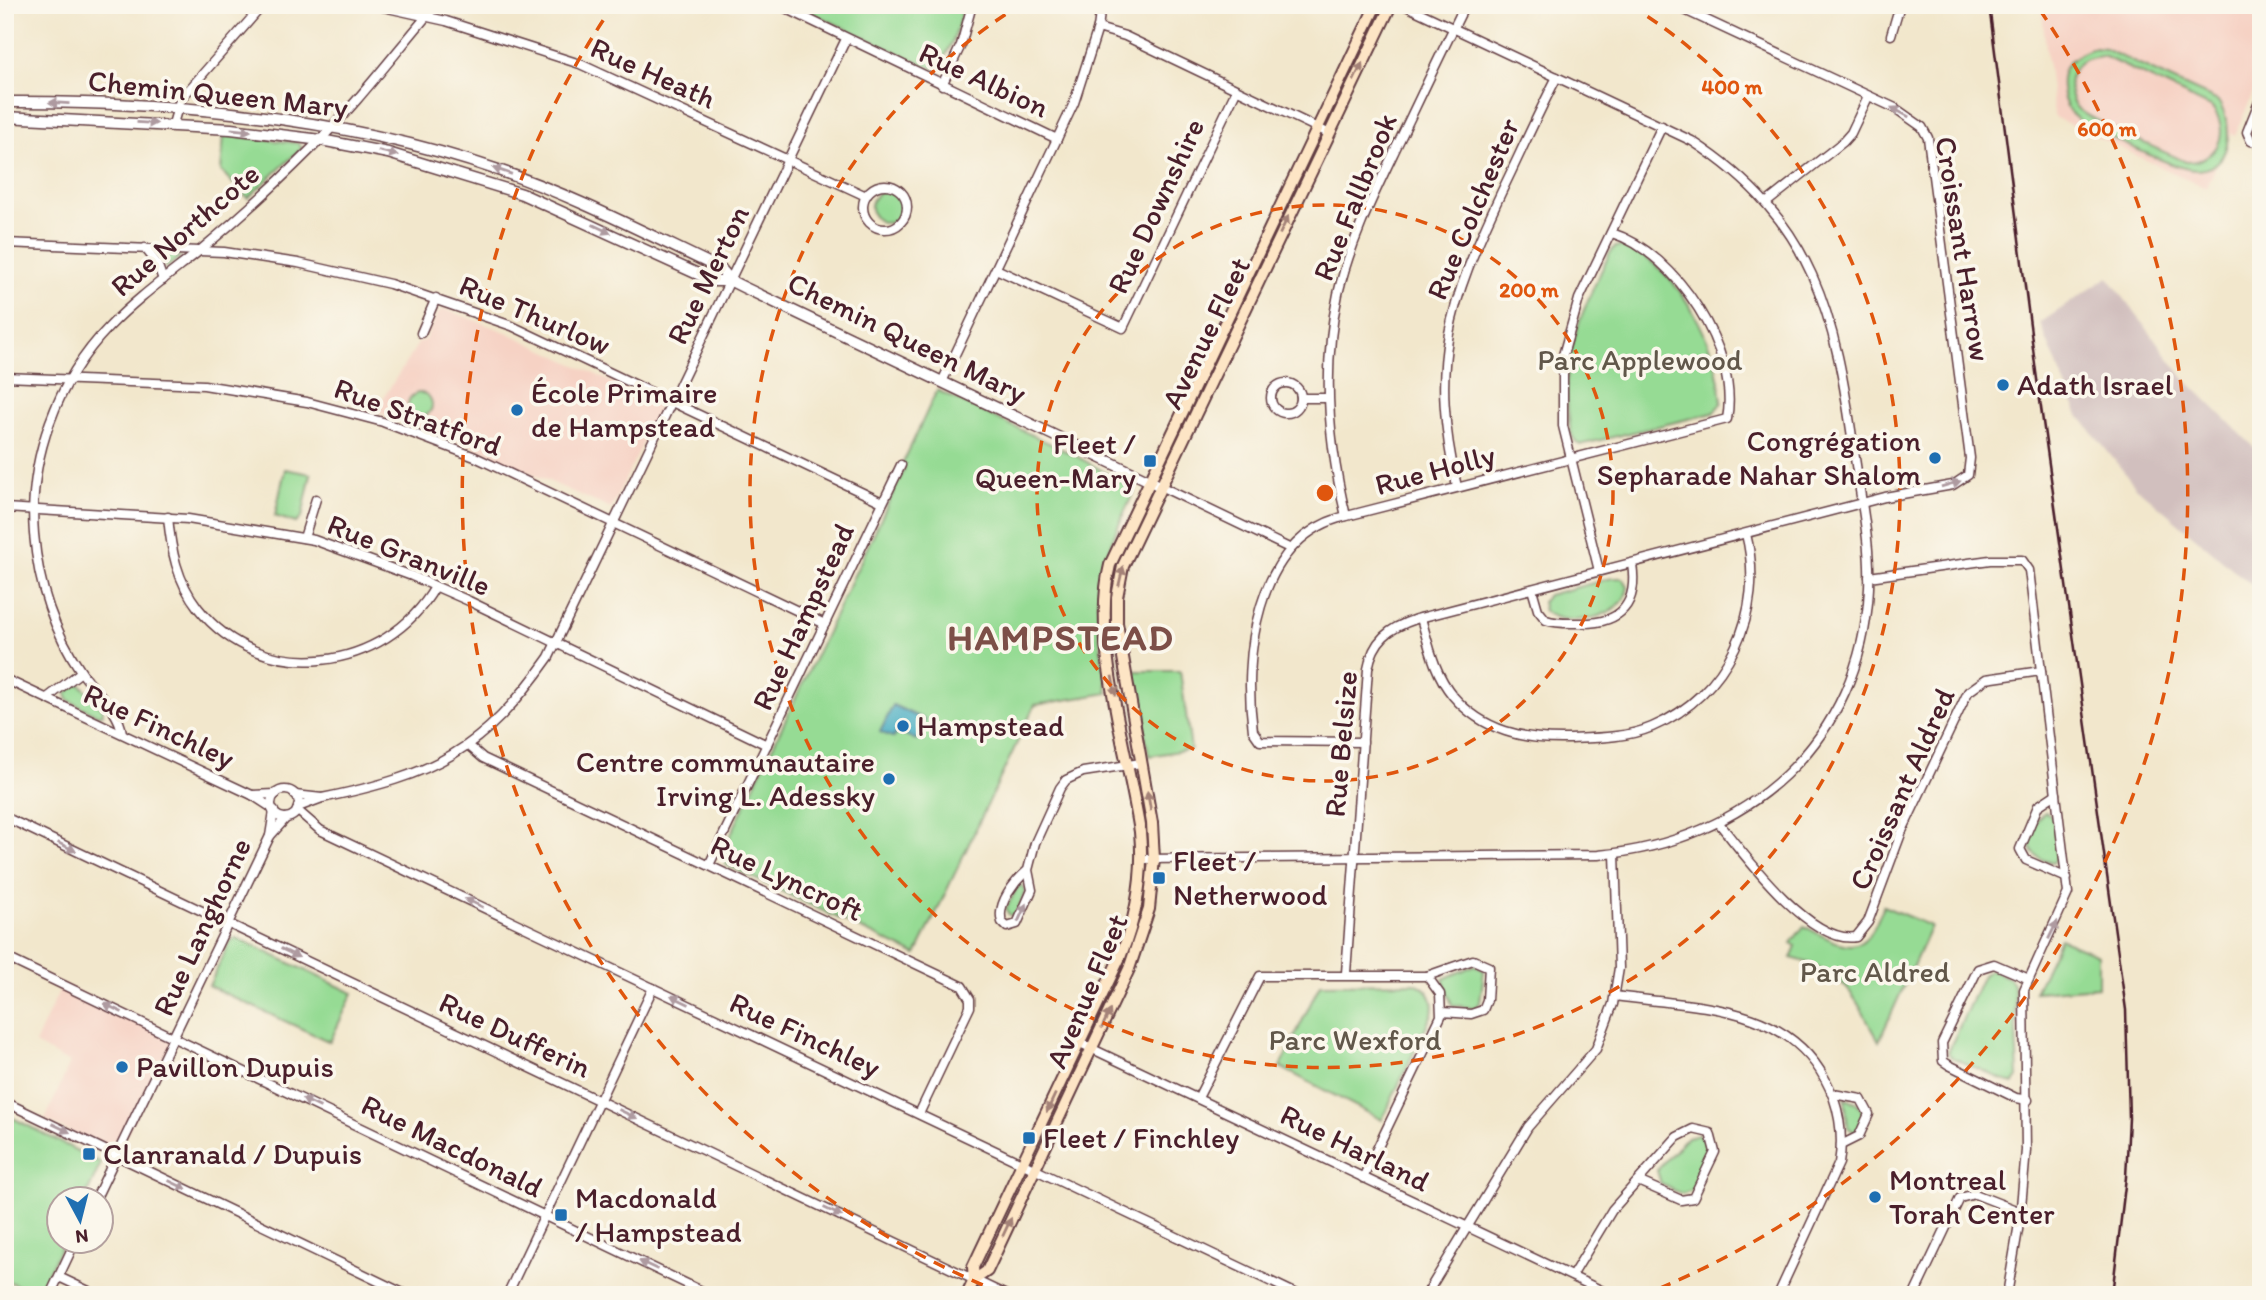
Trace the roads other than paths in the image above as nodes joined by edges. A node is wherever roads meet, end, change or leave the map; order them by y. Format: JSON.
{"nodes":[{"id":1,"x":263,"y":5,"type":"edge"},
{"id":2,"x":374,"y":5,"type":"edge"},
{"id":3,"x":436,"y":5,"type":"edge"},
{"id":4,"x":779,"y":5,"type":"edge"},
{"id":5,"x":972,"y":5,"type":"edge"},
{"id":6,"x":1101,"y":5,"type":"edge"},
{"id":7,"x":1376,"y":5,"type":"edge"},
{"id":8,"x":1391,"y":5,"type":"edge"},
{"id":9,"x":1404,"y":5,"type":"edge"},
{"id":10,"x":1465,"y":5,"type":"edge"},
{"id":11,"x":1674,"y":5,"type":"edge"},
{"id":12,"x":1900,"y":5,"type":"edge"},
{"id":13,"x":426,"y":17,"type":"junction"},
{"id":14,"x":1098,"y":28,"type":"junction"},
{"id":15,"x":1454,"y":28,"type":"junction"},
{"id":16,"x":1891,"y":35,"type":"dead end"},
{"id":17,"x":846,"y":40,"type":"junction"},
{"id":18,"x":1557,"y":77,"type":"junction"},
{"id":19,"x":942,"y":85,"type":"junction"},
{"id":20,"x":1236,"y":91,"type":"junction"},
{"id":21,"x":2261,"y":96,"type":"edge"},
{"id":22,"x":1868,"y":97,"type":"junction"},
{"id":23,"x":5,"y":102,"type":"edge"},
{"id":24,"x":176,"y":109,"type":"junction"},
{"id":25,"x":5,"y":117,"type":"edge"},
{"id":26,"x":173,"y":124,"type":"junction"},
{"id":27,"x":1662,"y":126,"type":"junction"},
{"id":28,"x":333,"y":127,"type":"junction"},
{"id":29,"x":1317,"y":128,"type":"junction"},
{"id":30,"x":1328,"y":134,"type":"junction"},
{"id":31,"x":1058,"y":139,"type":"junction"},
{"id":32,"x":321,"y":140,"type":"junction"},
{"id":33,"x":2261,"y":143,"type":"edge"},
{"id":34,"x":788,"y":160,"type":"junction"},
{"id":35,"x":528,"y":181,"type":"junction"},
{"id":36,"x":522,"y":194,"type":"junction"},
{"id":37,"x":866,"y":197,"type":"junction"},
{"id":38,"x":1766,"y":202,"type":"junction"},
{"id":39,"x":1612,"y":233,"type":"junction"},
{"id":40,"x":5,"y":243,"type":"edge"},
{"id":41,"x":145,"y":248,"type":"junction"},
{"id":42,"x":200,"y":250,"type":"junction"},
{"id":43,"x":996,"y":269,"type":"junction"},
{"id":44,"x":163,"y":280,"type":"junction"},
{"id":45,"x":730,"y":281,"type":"junction"},
{"id":46,"x":436,"y":298,"type":"junction"},
{"id":47,"x":421,"y":333,"type":"dead end"},
{"id":48,"x":5,"y":377,"type":"edge"},
{"id":49,"x":70,"y":378,"type":"junction"},
{"id":50,"x":942,"y":382,"type":"junction"},
{"id":51,"x":1301,"y":398,"type":"dead end"},
{"id":52,"x":1328,"y":398,"type":"junction"},
{"id":53,"x":672,"y":402,"type":"junction"},
{"id":54,"x":1571,"y":458,"type":"junction"},
{"id":55,"x":901,"y":465,"type":"dead end"},
{"id":56,"x":1148,"y":480,"type":"junction"},
{"id":57,"x":1160,"y":486,"type":"junction"},
{"id":58,"x":1457,"y":487,"type":"junction"},
{"id":59,"x":316,"y":499,"type":"dead end"},
{"id":60,"x":882,"y":502,"type":"junction"},
{"id":61,"x":1861,"y":504,"type":"junction"},
{"id":62,"x":5,"y":508,"type":"edge"},
{"id":63,"x":34,"y":509,"type":"junction"},
{"id":64,"x":1346,"y":516,"type":"junction"},
{"id":65,"x":168,"y":517,"type":"junction"},
{"id":66,"x":614,"y":523,"type":"junction"},
{"id":67,"x":1746,"y":534,"type":"junction"},
{"id":68,"x":304,"y":538,"type":"junction"},
{"id":69,"x":1289,"y":548,"type":"junction"},
{"id":70,"x":1632,"y":564,"type":"junction"},
{"id":71,"x":1600,"y":571,"type":"junction"},
{"id":72,"x":1869,"y":577,"type":"junction"},
{"id":73,"x":435,"y":587,"type":"junction"},
{"id":74,"x":1532,"y":589,"type":"junction"},
{"id":75,"x":1421,"y":618,"type":"junction"},
{"id":76,"x":825,"y":624,"type":"junction"},
{"id":77,"x":556,"y":644,"type":"junction"},
{"id":78,"x":2041,"y":671,"type":"junction"},
{"id":79,"x":81,"y":672,"type":"junction"},
{"id":80,"x":5,"y":679,"type":"edge"},
{"id":81,"x":47,"y":698,"type":"junction"},
{"id":82,"x":122,"y":733,"type":"junction"},
{"id":83,"x":1363,"y":742,"type":"junction"},
{"id":84,"x":468,"y":745,"type":"junction"},
{"id":85,"x":767,"y":745,"type":"junction"},
{"id":86,"x":1141,"y":763,"type":"junction"},
{"id":87,"x":1129,"y":765,"type":"junction"},
{"id":88,"x":276,"y":794,"type":"junction"},
{"id":89,"x":2056,"y":794,"type":"junction"},
{"id":90,"x":252,"y":795,"type":"junction"},
{"id":91,"x":295,"y":795,"type":"junction"},
{"id":92,"x":322,"y":798,"type":"junction"},
{"id":93,"x":298,"y":809,"type":"junction"},
{"id":94,"x":273,"y":810,"type":"junction"},
{"id":95,"x":5,"y":817,"type":"edge"},
{"id":96,"x":286,"y":818,"type":"junction"},
{"id":97,"x":1719,"y":823,"type":"junction"},
{"id":98,"x":270,"y":836,"type":"junction"},
{"id":99,"x":1615,"y":854,"type":"junction"},
{"id":100,"x":1354,"y":858,"type":"junction"},
{"id":101,"x":1142,"y":859,"type":"junction"},
{"id":102,"x":1154,"y":859,"type":"junction"},
{"id":103,"x":709,"y":865,"type":"junction"},
{"id":104,"x":1028,"y":870,"type":"junction"},
{"id":105,"x":2067,"y":878,"type":"junction"},
{"id":106,"x":228,"y":924,"type":"junction"},
{"id":107,"x":5,"y":957,"type":"edge"},
{"id":108,"x":1346,"y":974,"type":"junction"},
{"id":109,"x":1427,"y":976,"type":"junction"},
{"id":110,"x":2029,"y":979,"type":"junction"},
{"id":111,"x":653,"y":988,"type":"junction"},
{"id":112,"x":1615,"y":996,"type":"junction"},
{"id":113,"x":1443,"y":1012,"type":"junction"},
{"id":114,"x":174,"y":1038,"type":"junction"},
{"id":115,"x":1080,"y":1043,"type":"junction"},
{"id":116,"x":1092,"y":1048,"type":"junction"},
{"id":117,"x":1833,"y":1094,"type":"junction"},
{"id":118,"x":1198,"y":1098,"type":"junction"},
{"id":119,"x":2028,"y":1100,"type":"junction"},
{"id":120,"x":599,"y":1101,"type":"junction"},
{"id":121,"x":5,"y":1102,"type":"edge"},
{"id":122,"x":919,"y":1114,"type":"junction"},
{"id":123,"x":1841,"y":1145,"type":"junction"},
{"id":124,"x":117,"y":1155,"type":"junction"},
{"id":125,"x":1023,"y":1164,"type":"junction"},
{"id":126,"x":1034,"y":1169,"type":"junction"},
{"id":127,"x":1363,"y":1178,"type":"junction"},
{"id":128,"x":1638,"y":1181,"type":"junction"},
{"id":129,"x":103,"y":1184,"type":"edge"},
{"id":130,"x":2021,"y":1212,"type":"junction"},
{"id":131,"x":545,"y":1216,"type":"junction"},
{"id":132,"x":1466,"y":1227,"type":"junction"},
{"id":133,"x":70,"y":1254,"type":"edge"},
{"id":134,"x":1572,"y":1276,"type":"junction"},
{"id":135,"x":59,"y":1277,"type":"junction"},
{"id":136,"x":974,"y":1280,"type":"junction"},
{"id":137,"x":5,"y":1290,"type":"edge"},
{"id":138,"x":15,"y":1295,"type":"edge"},
{"id":139,"x":50,"y":1295,"type":"edge"},
{"id":140,"x":97,"y":1295,"type":"edge"},
{"id":141,"x":407,"y":1295,"type":"edge"},
{"id":142,"x":507,"y":1295,"type":"edge"},
{"id":143,"x":710,"y":1295,"type":"edge"},
{"id":144,"x":967,"y":1295,"type":"edge"},
{"id":145,"x":1006,"y":1295,"type":"edge"},
{"id":146,"x":1299,"y":1295,"type":"edge"},
{"id":147,"x":1426,"y":1295,"type":"edge"},
{"id":148,"x":1611,"y":1295,"type":"edge"},
{"id":149,"x":1778,"y":1295,"type":"edge"},
{"id":150,"x":1914,"y":1295,"type":"edge"},
{"id":151,"x":2007,"y":1295,"type":"edge"}],
"edges":[{"from":1,"to":24,"type":"street"},
{"from":2,"to":13,"type":"street","name":"Rue Heath"},
{"from":3,"to":13,"type":"street"},
{"from":4,"to":17,"type":"street","name":"Rue Albion"},
{"from":5,"to":19,"type":"street"},
{"from":6,"to":14,"type":"street"},
{"from":7,"to":29,"type":"main road","name":"Avenue Fleet"},
{"from":30,"to":8,"type":"main road","name":"Avenue Fleet","one_way":true},
{"from":9,"to":15,"type":"street"},
{"from":10,"to":15,"type":"street","name":"Rue Fallbrook"},
{"from":11,"to":22,"type":"street"},
{"from":12,"to":16,"type":"street"},
{"from":13,"to":28,"type":"street","name":"Rue Northcote"},
{"from":13,"to":34,"type":"street","name":"Rue Heath"},
{"from":14,"to":20,"type":"street"},
{"from":14,"to":31,"type":"street"},
{"from":15,"to":18,"type":"street"},
{"from":15,"to":52,"type":"street","name":"Rue Fallbrook"},
{"from":17,"to":19,"type":"street","name":"Rue Albion"},
{"from":17,"to":34,"type":"street","name":"Rue Merton"},
{"from":18,"to":27,"type":"street"},
{"from":18,"to":58,"type":"street","name":"Rue Colchester"},
{"from":19,"to":31,"type":"street","name":"Rue Albion"},
{"from":20,"to":29,"type":"street"},
{"from":20,"to":43,"type":"street","name":"Rue Downshire"},
{"from":21,"to":33,"type":"street"},
{"from":22,"to":38,"type":"street"},
{"from":61,"to":22,"type":"street","name":"Croissant Harrow","one_way":true},
{"from":24,"to":23,"type":"street","name":"Chemin Queen Mary","one_way":true},
{"from":24,"to":26,"type":"street"},
{"from":24,"to":28,"type":"street","name":"Chemin Queen Mary"},
{"from":25,"to":26,"type":"street","name":"Chemin Queen Mary","one_way":true},
{"from":26,"to":32,"type":"street","name":"Chemin Queen Mary","one_way":true},
{"from":27,"to":38,"type":"street"},
{"from":27,"to":39,"type":"street"},
{"from":28,"to":32,"type":"street","name":"Rue Northcote"},
{"from":35,"to":28,"type":"street","name":"Chemin Queen Mary","one_way":true},
{"from":29,"to":30,"type":"street"},
{"from":29,"to":56,"type":"main road","name":"Avenue Fleet"},
{"from":57,"to":30,"type":"main road","name":"Avenue Fleet","one_way":true},
{"from":31,"to":43,"type":"street"},
{"from":32,"to":36,"type":"street","name":"Chemin Queen Mary","one_way":true},
{"from":32,"to":42,"type":"street","name":"Rue Northcote"},
{"from":34,"to":37,"type":"street","name":"Rue Heath"},
{"from":34,"to":45,"type":"street","name":"Rue Merton"},
{"from":35,"to":36,"type":"street"},
{"from":35,"to":45,"type":"street","name":"Chemin Queen Mary"},
{"from":36,"to":45,"type":"street","name":"Chemin Queen Mary","one_way":true},
{"from":37,"to":37,"type":"street"},
{"from":38,"to":61,"type":"street"},
{"from":39,"to":54,"type":"street"},
{"from":39,"to":54,"type":"street","name":"Rue Holly"},
{"from":40,"to":41,"type":"street","name":"Rue Thurlow"},
{"from":41,"to":42,"type":"street","name":"Rue Thurlow"},
{"from":41,"to":44,"type":"street"},
{"from":42,"to":44,"type":"street","name":"Rue Northcote"},
{"from":42,"to":46,"type":"street","name":"Rue Thurlow"},
{"from":43,"to":50,"type":"street"},
{"from":44,"to":49,"type":"street","name":"Rue Northcote"},
{"from":45,"to":50,"type":"street","name":"Chemin Queen Mary"},
{"from":45,"to":53,"type":"street","name":"Rue Merton"},
{"from":46,"to":47,"type":"street"},
{"from":46,"to":53,"type":"street","name":"Rue Thurlow"},
{"from":48,"to":49,"type":"street","name":"Rue Stratford"},
{"from":49,"to":63,"type":"street","name":"Rue Northcote"},
{"from":49,"to":66,"type":"street","name":"Rue Stratford"},
{"from":50,"to":56,"type":"street","name":"Chemin Queen Mary"},
{"from":51,"to":52,"type":"street"},
{"from":52,"to":64,"type":"street","name":"Rue Fallbrook"},
{"from":53,"to":60,"type":"street","name":"Rue Thurlow"},
{"from":53,"to":66,"type":"street","name":"Rue Merton"},
{"from":54,"to":58,"type":"street","name":"Rue Holly"},
{"from":54,"to":71,"type":"street"},
{"from":55,"to":60,"type":"street","name":"Rue Hampstead"},
{"from":56,"to":57,"type":"street","name":"Chemin Queen Mary"},
{"from":56,"to":87,"type":"main road","name":"Avenue Fleet","one_way":true},
{"from":57,"to":69,"type":"street","name":"Chemin Queen Mary"},
{"from":86,"to":57,"type":"main road","name":"Avenue Fleet","one_way":true},
{"from":58,"to":64,"type":"street","name":"Rue Holly"},
{"from":59,"to":68,"type":"street"},
{"from":60,"to":76,"type":"street","name":"Rue Hampstead"},
{"from":61,"to":67,"type":"street","name":"Rue Belsize"},
{"from":61,"to":72,"type":"street"},
{"from":62,"to":63,"type":"street","name":"Rue Granville"},
{"from":63,"to":65,"type":"street","name":"Rue Granville"},
{"from":63,"to":79,"type":"street","name":"Rue Northcote"},
{"from":64,"to":69,"type":"street","name":"Rue Holly"},
{"from":65,"to":68,"type":"street","name":"Rue Granville"},
{"from":65,"to":73,"type":"street"},
{"from":66,"to":76,"type":"street","name":"Rue Stratford"},
{"from":66,"to":77,"type":"street","name":"Rue Merton"},
{"from":67,"to":70,"type":"street","name":"Rue Belsize"},
{"from":67,"to":75,"type":"street"},
{"from":68,"to":73,"type":"street","name":"Rue Granville"},
{"from":69,"to":83,"type":"street","name":"Rue Holly"},
{"from":70,"to":71,"type":"street","name":"Rue Belsize"},
{"from":70,"to":74,"type":"street"},
{"from":71,"to":74,"type":"street","name":"Rue Belsize"},
{"from":72,"to":78,"type":"street"},
{"from":72,"to":97,"type":"street"},
{"from":73,"to":77,"type":"street","name":"Rue Granville"},
{"from":74,"to":75,"type":"street","name":"Rue Belsize"},
{"from":75,"to":83,"type":"street","name":"Rue Belsize"},
{"from":76,"to":85,"type":"street","name":"Rue Hampstead"},
{"from":77,"to":84,"type":"street","name":"Rue Merton"},
{"from":77,"to":85,"type":"street","name":"Rue Granville"},
{"from":78,"to":89,"type":"street"},
{"from":78,"to":97,"type":"street","name":"Croissant Aldred"},
{"from":79,"to":81,"type":"street","name":"Rue Finchley"},
{"from":79,"to":82,"type":"street","name":"Rue Northcote"},
{"from":80,"to":81,"type":"street","name":"Rue Finchley"},
{"from":81,"to":82,"type":"street","name":"Rue Finchley"},
{"from":82,"to":90,"type":"street","name":"Rue Finchley"},
{"from":83,"to":100,"type":"street","name":"Rue Belsize"},
{"from":84,"to":92,"type":"street","name":"Rue Merton"},
{"from":84,"to":103,"type":"street","name":"Rue Lyncroft"},
{"from":85,"to":103,"type":"street","name":"Rue Hampstead"},
{"from":86,"to":87,"type":"street"},
{"from":102,"to":86,"type":"main road","name":"Avenue Fleet","one_way":true},
{"from":87,"to":101,"type":"main road","name":"Avenue Fleet"},
{"from":87,"to":104,"type":"street"},
{"from":88,"to":90,"type":"street","name":"Rue Finchley"},
{"from":88,"to":91,"type":"street"},
{"from":88,"to":94,"type":"street"},
{"from":89,"to":105,"type":"street"},
{"from":89,"to":105,"type":"street"},
{"from":90,"to":94,"type":"street","name":"Rue Finchley"},
{"from":91,"to":92,"type":"street"},
{"from":91,"to":93,"type":"street"},
{"from":92,"to":93,"type":"street"},
{"from":93,"to":96,"type":"street"},
{"from":111,"to":93,"type":"street","name":"Rue Finchley","one_way":true},
{"from":94,"to":96,"type":"street"},
{"from":94,"to":98,"type":"street","name":"Rue Langhorne"},
{"from":95,"to":106,"type":"street","name":"Rue Dufferin","one_way":true},
{"from":96,"to":98,"type":"street","name":"Rue Langhorne"},
{"from":97,"to":99,"type":"street"},
{"from":98,"to":106,"type":"street","name":"Rue Langhorne"},
{"from":99,"to":100,"type":"street"},
{"from":99,"to":112,"type":"street"},
{"from":100,"to":102,"type":"street"},
{"from":100,"to":108,"type":"street","name":"Rue Belsize"},
{"from":101,"to":102,"type":"street"},
{"from":101,"to":115,"type":"main road","name":"Avenue Fleet"},
{"from":116,"to":102,"type":"main road","name":"Avenue Fleet","one_way":true},
{"from":103,"to":122,"type":"street","name":"Rue Lyncroft"},
{"from":104,"to":104,"type":"street","one_way":true},
{"from":110,"to":105,"type":"street","one_way":true},
{"from":106,"to":114,"type":"street","name":"Rue Langhorne"},
{"from":106,"to":120,"type":"street","name":"Rue Dufferin","one_way":true},
{"from":114,"to":107,"type":"street","name":"Rue Macdonald","one_way":true},
{"from":108,"to":109,"type":"street"},
{"from":108,"to":118,"type":"street"},
{"from":109,"to":113,"type":"street"},
{"from":109,"to":113,"type":"street"},
{"from":110,"to":119,"type":"street"},
{"from":110,"to":119,"type":"street"},
{"from":111,"to":120,"type":"street"},
{"from":122,"to":111,"type":"street","name":"Rue Finchley","one_way":true},
{"from":112,"to":117,"type":"street"},
{"from":112,"to":132,"type":"street"},
{"from":113,"to":127,"type":"street"},
{"from":114,"to":124,"type":"street","name":"Rue Langhorne"},
{"from":131,"to":114,"type":"street","name":"Rue Macdonald","one_way":true},
{"from":115,"to":116,"type":"street","name":"Rue Harland"},
{"from":115,"to":125,"type":"main road","name":"Avenue Fleet","one_way":true},
{"from":116,"to":118,"type":"street","name":"Rue Harland"},
{"from":116,"to":126,"type":"main road","name":"Avenue Fleet"},
{"from":117,"to":123,"type":"street"},
{"from":117,"to":123,"type":"street"},
{"from":118,"to":127,"type":"street","name":"Rue Harland"},
{"from":119,"to":130,"type":"street"},
{"from":120,"to":131,"type":"street"},
{"from":120,"to":136,"type":"street","name":"Rue Dufferin","one_way":true},
{"from":121,"to":124,"type":"street","one_way":true},
{"from":122,"to":125,"type":"street","name":"Rue Finchley"},
{"from":123,"to":149,"type":"street"},
{"from":124,"to":129,"type":"street","name":"Rue Langhorne"},
{"from":124,"to":141,"type":"street","one_way":true},
{"from":125,"to":126,"type":"street","name":"Rue Finchley"},
{"from":125,"to":136,"type":"main road","name":"Avenue Fleet"},
{"from":136,"to":126,"type":"main road","name":"Avenue Fleet","one_way":true},
{"from":126,"to":146,"type":"street","name":"Rue Finchley"},
{"from":127,"to":132,"type":"street","name":"Rue Harland"},
{"from":128,"to":128,"type":"street"},
{"from":128,"to":134,"type":"street"},
{"from":130,"to":150,"type":"street"},
{"from":130,"to":151,"type":"street"},
{"from":131,"to":142,"type":"street"},
{"from":143,"to":131,"type":"street","name":"Rue Macdonald","one_way":true},
{"from":132,"to":134,"type":"street","name":"Rue Harland"},
{"from":132,"to":147,"type":"street"},
{"from":133,"to":135,"type":"street"},
{"from":134,"to":148,"type":"street","name":"Rue Harland"},
{"from":135,"to":139,"type":"street"},
{"from":135,"to":140,"type":"street"},
{"from":136,"to":144,"type":"main road","name":"Avenue Fleet"},
{"from":136,"to":145,"type":"street","name":"Rue Dufferin"},
{"from":137,"to":138,"type":"street"}]}
